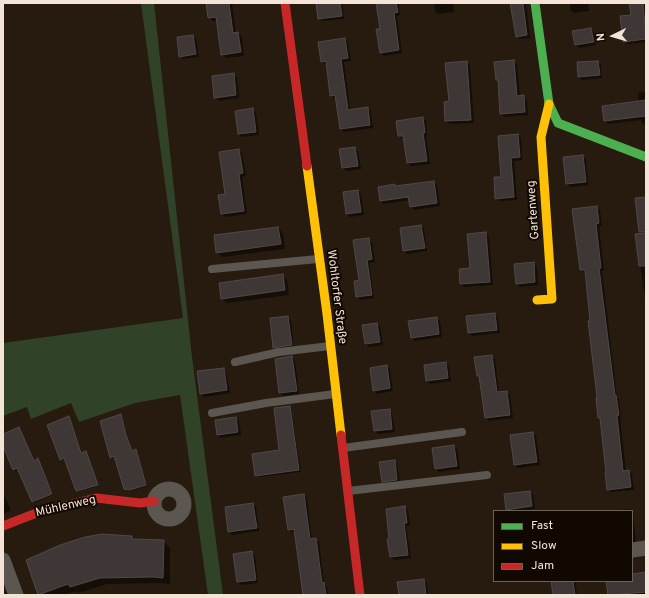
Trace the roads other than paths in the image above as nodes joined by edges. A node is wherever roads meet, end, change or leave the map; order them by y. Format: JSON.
{"nodes":[{"id":1,"x":285,"y":3,"type":"edge"},
{"id":2,"x":535,"y":3,"type":"edge"},
{"id":3,"x":549,"y":104,"type":"junction"},
{"id":4,"x":646,"y":157,"type":"edge"},
{"id":5,"x":319,"y":258,"type":"junction"},
{"id":6,"x":212,"y":269,"type":"dead end"},
{"id":7,"x":537,"y":300,"type":"dead end"},
{"id":8,"x":330,"y":346,"type":"junction"},
{"id":9,"x":235,"y":362,"type":"dead end"},
{"id":10,"x":336,"y":394,"type":"junction"},
{"id":11,"x":212,"y":413,"type":"dead end"},
{"id":12,"x":462,"y":432,"type":"dead end"},
{"id":13,"x":343,"y":448,"type":"junction"},
{"id":14,"x":487,"y":474,"type":"dead end"},
{"id":15,"x":348,"y":491,"type":"junction"},
{"id":16,"x":154,"y":501,"type":"dead end"},
{"id":17,"x":3,"y":526,"type":"edge"},
{"id":18,"x":646,"y":548,"type":"edge"},
{"id":19,"x":633,"y":550,"type":"edge"},
{"id":20,"x":3,"y":560,"type":"edge"},
{"id":21,"x":16,"y":595,"type":"edge"},
{"id":22,"x":360,"y":595,"type":"edge"}],
"edges":[{"from":1,"to":5,"type":"street","name":"Wohltorfer Straße"},
{"from":2,"to":3,"type":"street"},
{"from":3,"to":4,"type":"street"},
{"from":3,"to":7,"type":"street","name":"Gartenweg"},
{"from":5,"to":6,"type":"lane"},
{"from":5,"to":8,"type":"street","name":"Wohltorfer Straße"},
{"from":8,"to":9,"type":"lane"},
{"from":8,"to":10,"type":"street","name":"Wohltorfer Straße"},
{"from":10,"to":11,"type":"lane"},
{"from":10,"to":13,"type":"street","name":"Wohltorfer Straße"},
{"from":12,"to":13,"type":"lane"},
{"from":13,"to":15,"type":"street","name":"Wohltorfer Straße"},
{"from":14,"to":15,"type":"lane"},
{"from":15,"to":22,"type":"street","name":"Wohltorfer Straße"},
{"from":16,"to":17,"type":"street","name":"Mühlenweg"},
{"from":18,"to":19,"type":"street"},
{"from":20,"to":21,"type":"street"}]}
